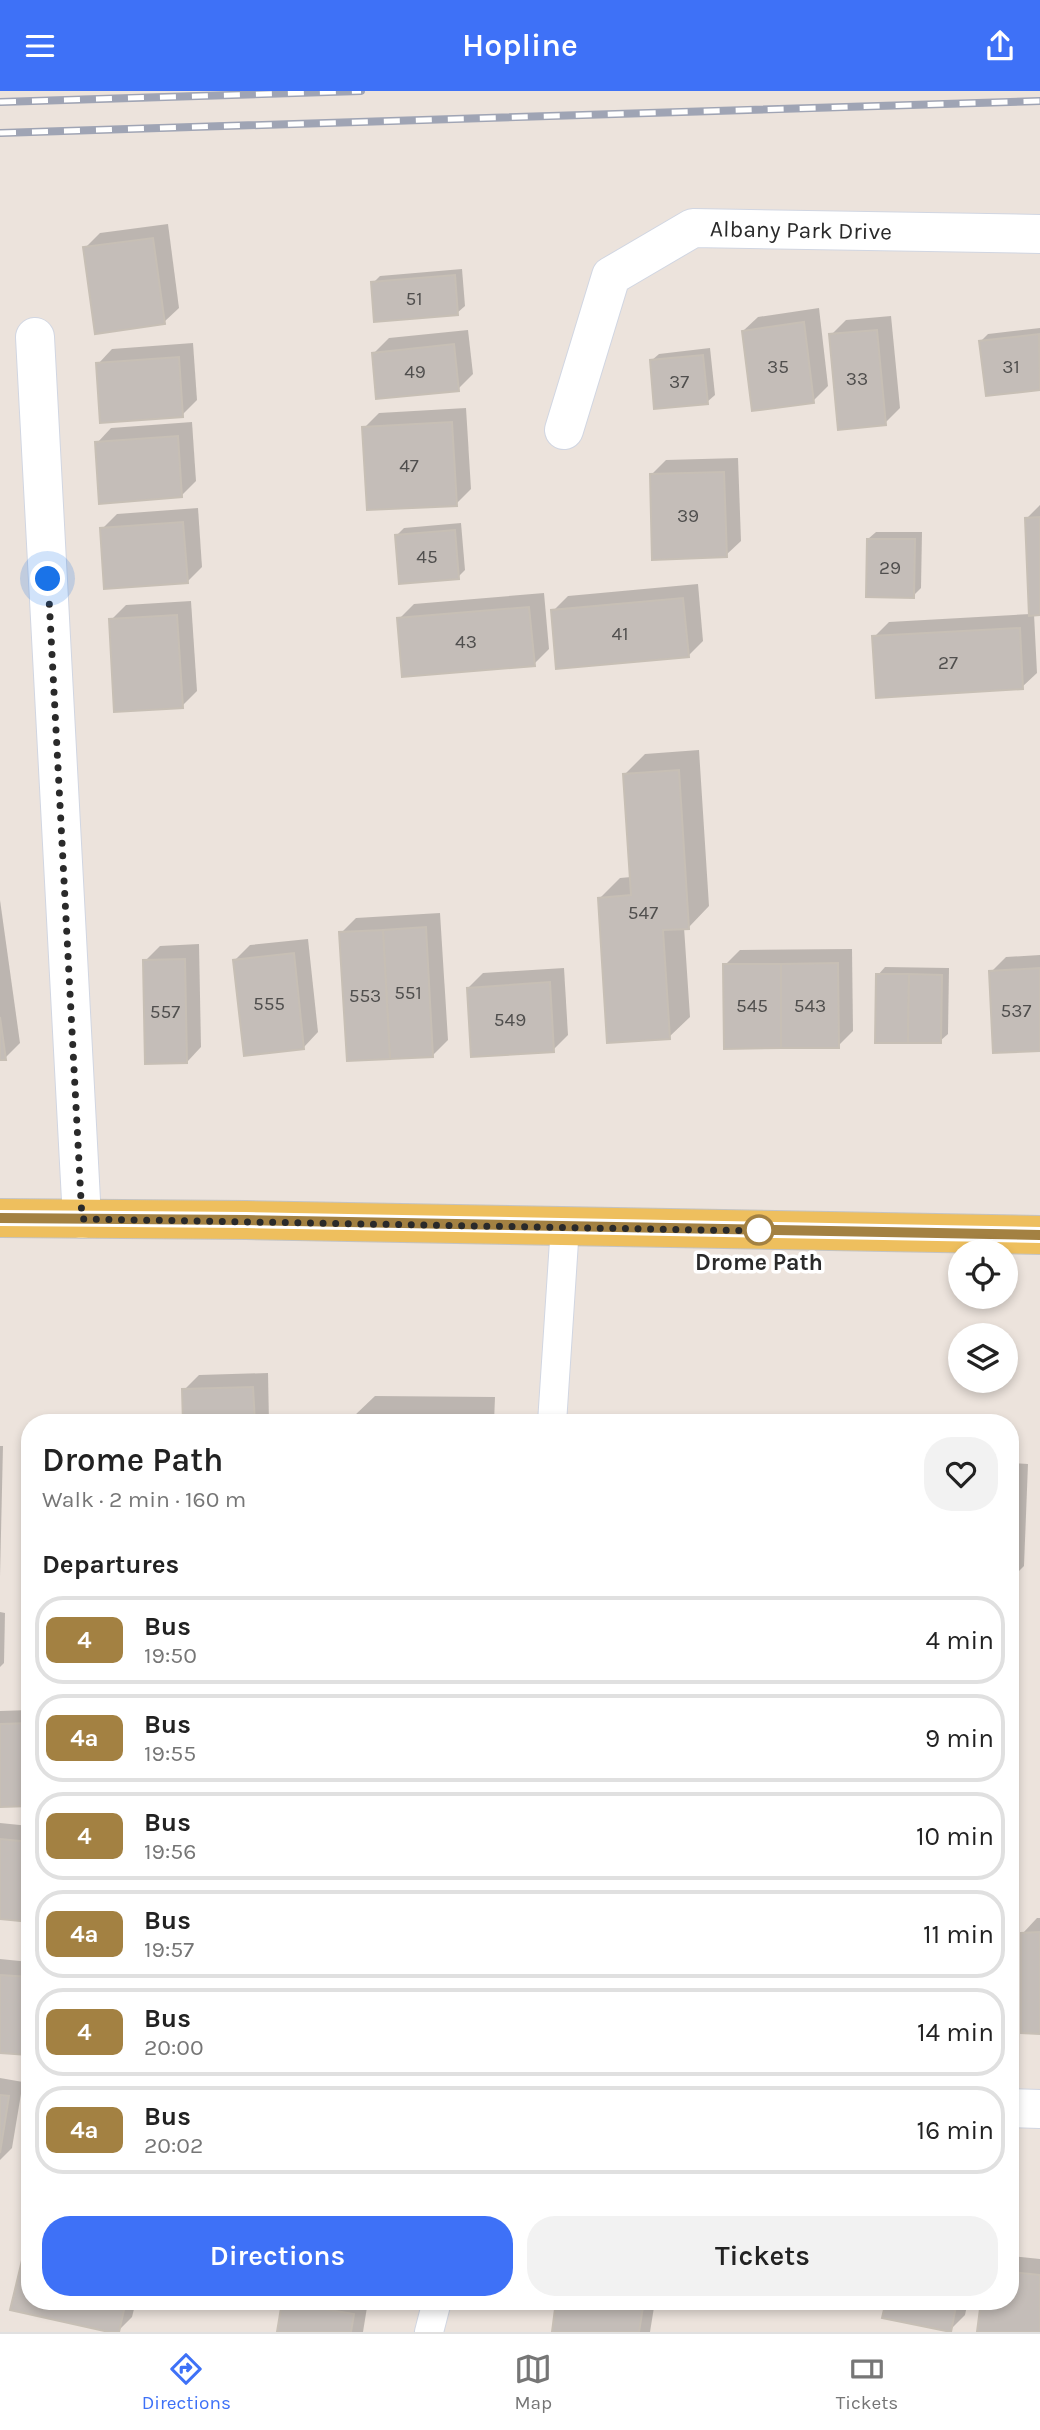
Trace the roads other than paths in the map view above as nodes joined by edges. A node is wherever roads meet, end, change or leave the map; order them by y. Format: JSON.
{"nodes":[{"id":1,"x":1040,"y":234,"type":"edge"},
{"id":2,"x":35,"y":337,"type":"dead end"},
{"id":3,"x":564,"y":430,"type":"dead end"},
{"id":4,"x":0,"y":1218,"type":"edge"},
{"id":5,"x":82,"y":1219,"type":"junction"},
{"id":6,"x":565,"y":1226,"type":"junction"},
{"id":7,"x":1040,"y":1235,"type":"edge"},
{"id":8,"x":553,"y":1414,"type":"edge"},
{"id":9,"x":1019,"y":2108,"type":"edge"},
{"id":10,"x":1040,"y":2109,"type":"edge"},
{"id":11,"x":435,"y":2310,"type":"edge"},
{"id":12,"x":429,"y":2332,"type":"edge"}],
"edges":[{"from":1,"to":3,"type":"street","name":"Albany Park Drive"},
{"from":2,"to":5,"type":"street"},
{"from":4,"to":5,"type":"main road"},
{"from":5,"to":6,"type":"main road"},
{"from":6,"to":7,"type":"main road"},
{"from":6,"to":8,"type":"lane"},
{"from":9,"to":10,"type":"street"},
{"from":11,"to":12,"type":"lane"}]}
